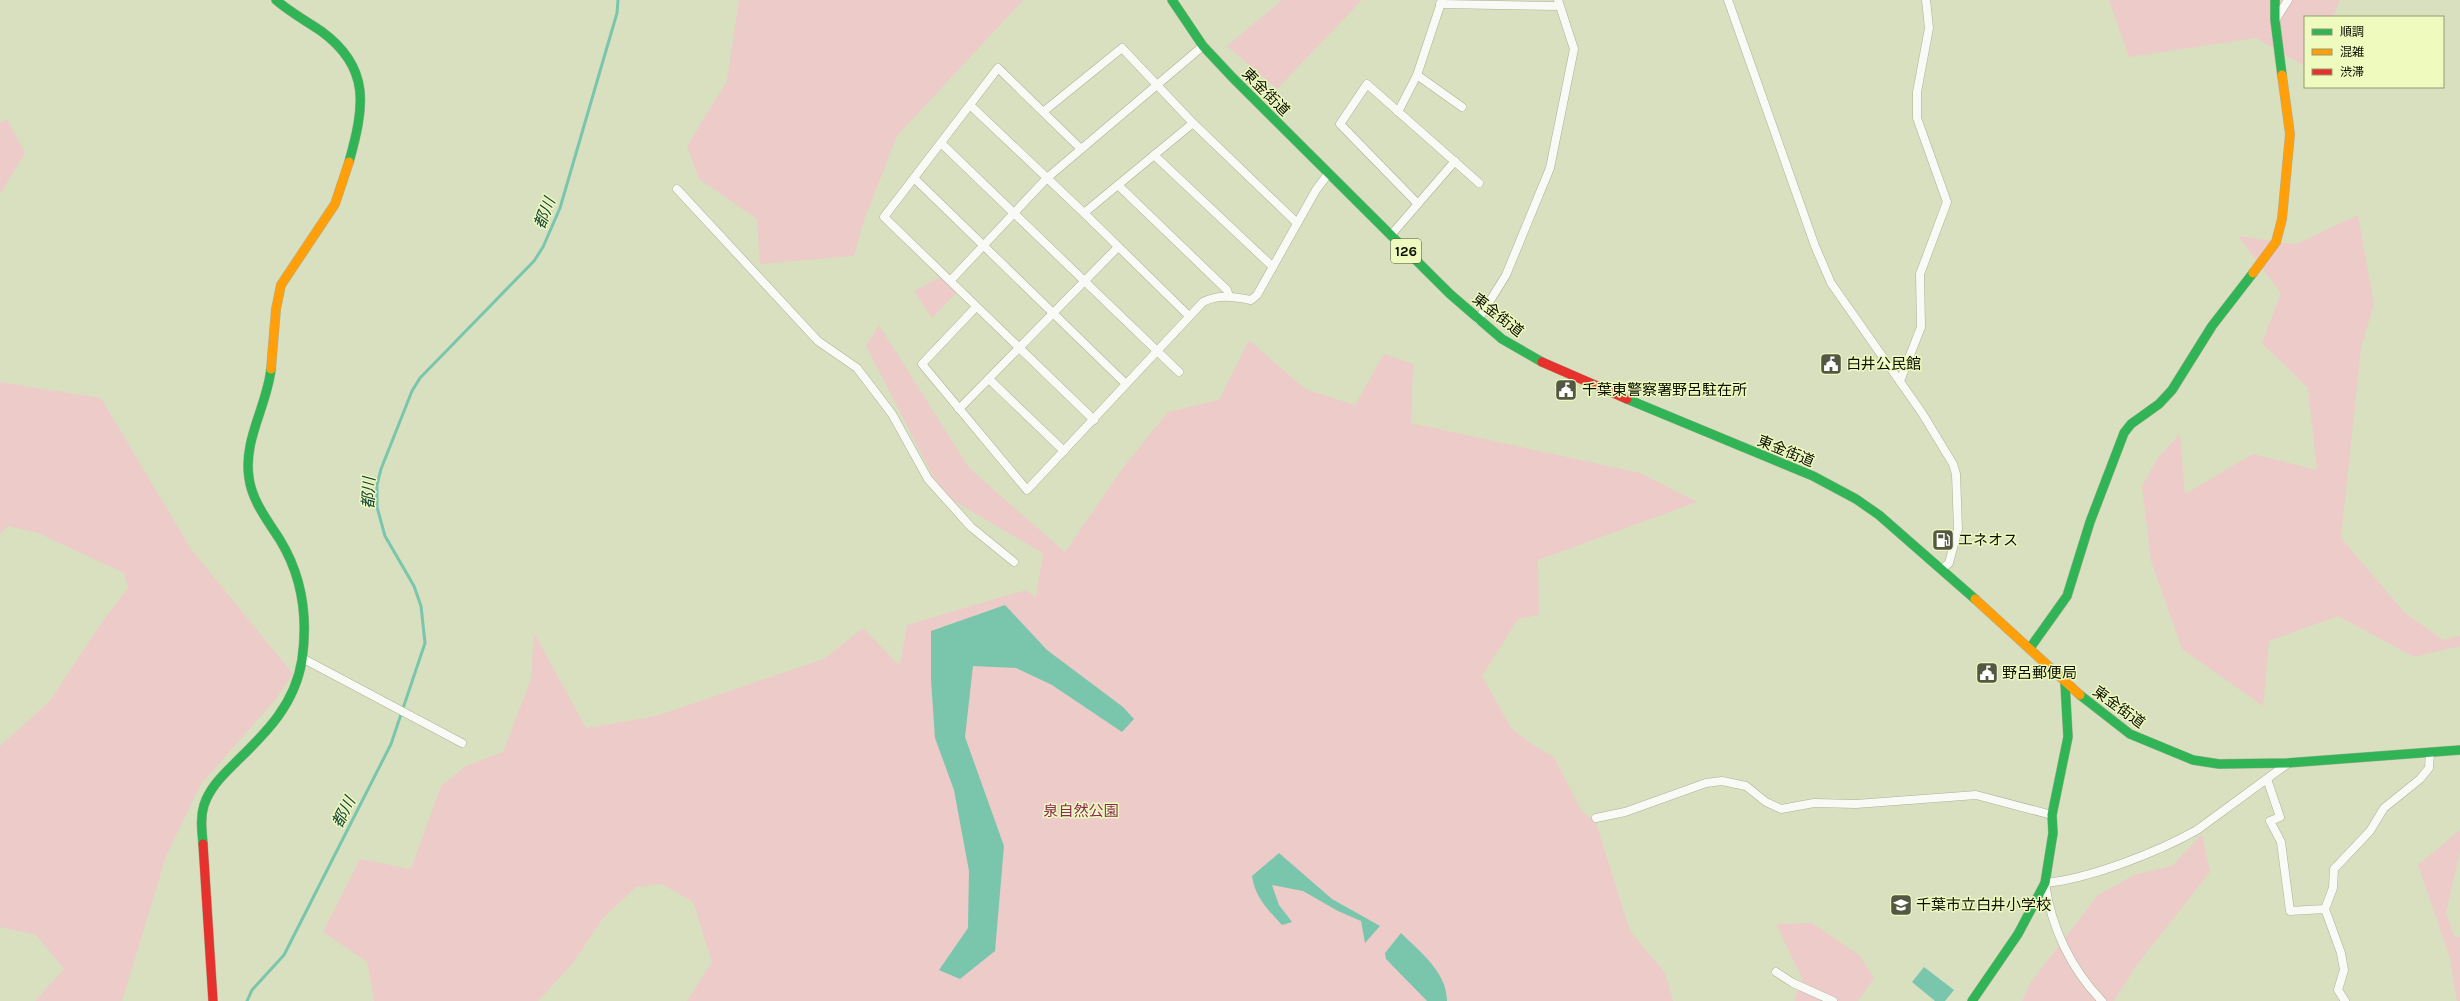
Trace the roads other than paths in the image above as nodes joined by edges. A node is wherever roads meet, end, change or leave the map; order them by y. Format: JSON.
{"nodes":[{"id":1,"x":276,"y":0,"type":"edge"},
{"id":2,"x":1172,"y":0,"type":"edge"},
{"id":3,"x":1728,"y":0,"type":"edge"},
{"id":4,"x":1926,"y":0,"type":"edge"},
{"id":5,"x":2275,"y":0,"type":"edge"},
{"id":6,"x":2288,"y":0,"type":"edge"},
{"id":7,"x":1441,"y":2,"type":"edge"},
{"id":8,"x":1559,"y":3,"type":"edge"},
{"id":9,"x":2275,"y":20,"type":"junction"},
{"id":10,"x":1203,"y":46,"type":"junction"},
{"id":11,"x":1417,"y":75,"type":"junction"},
{"id":12,"x":1156,"y":86,"type":"junction"},
{"id":13,"x":970,"y":105,"type":"junction"},
{"id":14,"x":1462,"y":107,"type":"dead end"},
{"id":15,"x":1043,"y":112,"type":"junction"},
{"id":16,"x":1398,"y":112,"type":"junction"},
{"id":17,"x":1194,"y":123,"type":"junction"},
{"id":18,"x":941,"y":143,"type":"junction"},
{"id":19,"x":1081,"y":149,"type":"junction"},
{"id":20,"x":1154,"y":155,"type":"junction"},
{"id":21,"x":1455,"y":161,"type":"junction"},
{"id":22,"x":1328,"y":174,"type":"junction"},
{"id":23,"x":914,"y":178,"type":"junction"},
{"id":24,"x":1047,"y":178,"type":"junction"},
{"id":25,"x":1479,"y":183,"type":"dead end"},
{"id":26,"x":1118,"y":185,"type":"junction"},
{"id":27,"x":677,"y":189,"type":"dead end"},
{"id":28,"x":1418,"y":204,"type":"junction"},
{"id":29,"x":1015,"y":212,"type":"junction"},
{"id":30,"x":1084,"y":213,"type":"junction"},
{"id":31,"x":1297,"y":223,"type":"junction"},
{"id":32,"x":1391,"y":234,"type":"junction"},
{"id":33,"x":984,"y":245,"type":"junction"},
{"id":34,"x":1118,"y":247,"type":"junction"},
{"id":35,"x":1273,"y":267,"type":"junction"},
{"id":36,"x":951,"y":280,"type":"junction"},
{"id":37,"x":1085,"y":281,"type":"junction"},
{"id":38,"x":1228,"y":296,"type":"junction"},
{"id":39,"x":976,"y":306,"type":"junction"},
{"id":40,"x":1054,"y":313,"type":"junction"},
{"id":41,"x":1189,"y":316,"type":"junction"},
{"id":42,"x":1478,"y":320,"type":"junction"},
{"id":43,"x":1020,"y":348,"type":"junction"},
{"id":44,"x":1156,"y":351,"type":"junction"},
{"id":45,"x":1179,"y":372,"type":"dead end"},
{"id":46,"x":989,"y":379,"type":"junction"},
{"id":47,"x":1900,"y":381,"type":"junction"},
{"id":48,"x":1126,"y":384,"type":"junction"},
{"id":49,"x":959,"y":409,"type":"junction"},
{"id":50,"x":1094,"y":420,"type":"junction"},
{"id":51,"x":1064,"y":451,"type":"junction"},
{"id":52,"x":1014,"y":562,"type":"dead end"},
{"id":53,"x":1942,"y":569,"type":"junction"},
{"id":54,"x":2030,"y":648,"type":"junction"},
{"id":55,"x":302,"y":658,"type":"junction"},
{"id":56,"x":2066,"y":683,"type":"junction"},
{"id":57,"x":462,"y":743,"type":"dead end"},
{"id":58,"x":2460,"y":750,"type":"edge"},
{"id":59,"x":2430,"y":752,"type":"junction"},
{"id":60,"x":2287,"y":764,"type":"junction"},
{"id":61,"x":2267,"y":779,"type":"junction"},
{"id":62,"x":2052,"y":815,"type":"junction"},
{"id":63,"x":1596,"y":818,"type":"dead end"},
{"id":64,"x":2045,"y":883,"type":"junction"},
{"id":65,"x":2326,"y":908,"type":"junction"},
{"id":66,"x":1776,"y":972,"type":"dead end"},
{"id":67,"x":213,"y":1001,"type":"edge"},
{"id":68,"x":1833,"y":1001,"type":"edge"},
{"id":69,"x":1972,"y":1001,"type":"edge"},
{"id":70,"x":2102,"y":1001,"type":"edge"},
{"id":71,"x":2345,"y":1001,"type":"edge"}],
"edges":[{"from":1,"to":55,"type":"main road"},
{"from":2,"to":10,"type":"main road","name":"東金街道","number":"126"},
{"from":3,"to":47,"type":"street"},
{"from":4,"to":47,"type":"street"},
{"from":5,"to":9,"type":"main road"},
{"from":6,"to":9,"type":"street"},
{"from":7,"to":8,"type":"street"},
{"from":7,"to":11,"type":"street"},
{"from":8,"to":42,"type":"street"},
{"from":9,"to":54,"type":"main road"},
{"from":10,"to":12,"type":"street"},
{"from":10,"to":22,"type":"main road","name":"東金街道","number":"126"},
{"from":11,"to":14,"type":"street"},
{"from":11,"to":16,"type":"street"},
{"from":12,"to":15,"type":"street"},
{"from":12,"to":17,"type":"street"},
{"from":12,"to":19,"type":"street"},
{"from":13,"to":15,"type":"street"},
{"from":13,"to":18,"type":"street"},
{"from":13,"to":24,"type":"street"},
{"from":15,"to":19,"type":"street"},
{"from":16,"to":21,"type":"street"},
{"from":16,"to":28,"type":"street"},
{"from":17,"to":20,"type":"street"},
{"from":17,"to":31,"type":"street"},
{"from":18,"to":23,"type":"street"},
{"from":18,"to":29,"type":"street"},
{"from":19,"to":24,"type":"street"},
{"from":20,"to":26,"type":"street"},
{"from":20,"to":35,"type":"street"},
{"from":21,"to":25,"type":"street"},
{"from":21,"to":28,"type":"street"},
{"from":22,"to":31,"type":"street"},
{"from":22,"to":32,"type":"main road","name":"東金街道","number":"126"},
{"from":23,"to":33,"type":"street"},
{"from":23,"to":36,"type":"street"},
{"from":24,"to":29,"type":"street"},
{"from":24,"to":30,"type":"street"},
{"from":26,"to":30,"type":"street"},
{"from":26,"to":38,"type":"street"},
{"from":27,"to":52,"type":"street"},
{"from":28,"to":32,"type":"street"},
{"from":29,"to":33,"type":"street"},
{"from":29,"to":37,"type":"street"},
{"from":30,"to":34,"type":"street"},
{"from":31,"to":35,"type":"street"},
{"from":32,"to":42,"type":"main road","name":"東金街道","number":"126"},
{"from":33,"to":36,"type":"street"},
{"from":33,"to":40,"type":"street"},
{"from":34,"to":37,"type":"street"},
{"from":34,"to":41,"type":"street"},
{"from":35,"to":38,"type":"street"},
{"from":36,"to":39,"type":"street"},
{"from":37,"to":40,"type":"street"},
{"from":37,"to":44,"type":"street"},
{"from":38,"to":41,"type":"street"},
{"from":39,"to":43,"type":"street"},
{"from":39,"to":49,"type":"street"},
{"from":40,"to":43,"type":"street"},
{"from":40,"to":48,"type":"street"},
{"from":41,"to":44,"type":"street"},
{"from":42,"to":53,"type":"main road","name":"東金街道","number":"126"},
{"from":43,"to":46,"type":"street"},
{"from":43,"to":50,"type":"street"},
{"from":44,"to":45,"type":"street"},
{"from":44,"to":48,"type":"street"},
{"from":46,"to":49,"type":"street"},
{"from":46,"to":51,"type":"street"},
{"from":47,"to":53,"type":"street"},
{"from":48,"to":50,"type":"street"},
{"from":49,"to":51,"type":"street"},
{"from":50,"to":51,"type":"street"},
{"from":53,"to":54,"type":"main road","name":"東金街道","number":"126"},
{"from":54,"to":56,"type":"main road","name":"東金街道","number":"126"},
{"from":55,"to":57,"type":"street"},
{"from":55,"to":67,"type":"main road"},
{"from":56,"to":60,"type":"main road","name":"東金街道","number":"126"},
{"from":56,"to":62,"type":"main road"},
{"from":58,"to":59,"type":"main road","name":"東金街道","number":"126"},
{"from":59,"to":60,"type":"main road","name":"東金街道","number":"126"},
{"from":59,"to":65,"type":"street"},
{"from":60,"to":61,"type":"street"},
{"from":61,"to":64,"type":"street"},
{"from":61,"to":65,"type":"street"},
{"from":62,"to":63,"type":"street"},
{"from":62,"to":64,"type":"main road"},
{"from":64,"to":69,"type":"main road"},
{"from":64,"to":70,"type":"street"},
{"from":65,"to":71,"type":"street"},
{"from":66,"to":68,"type":"street"}]}
